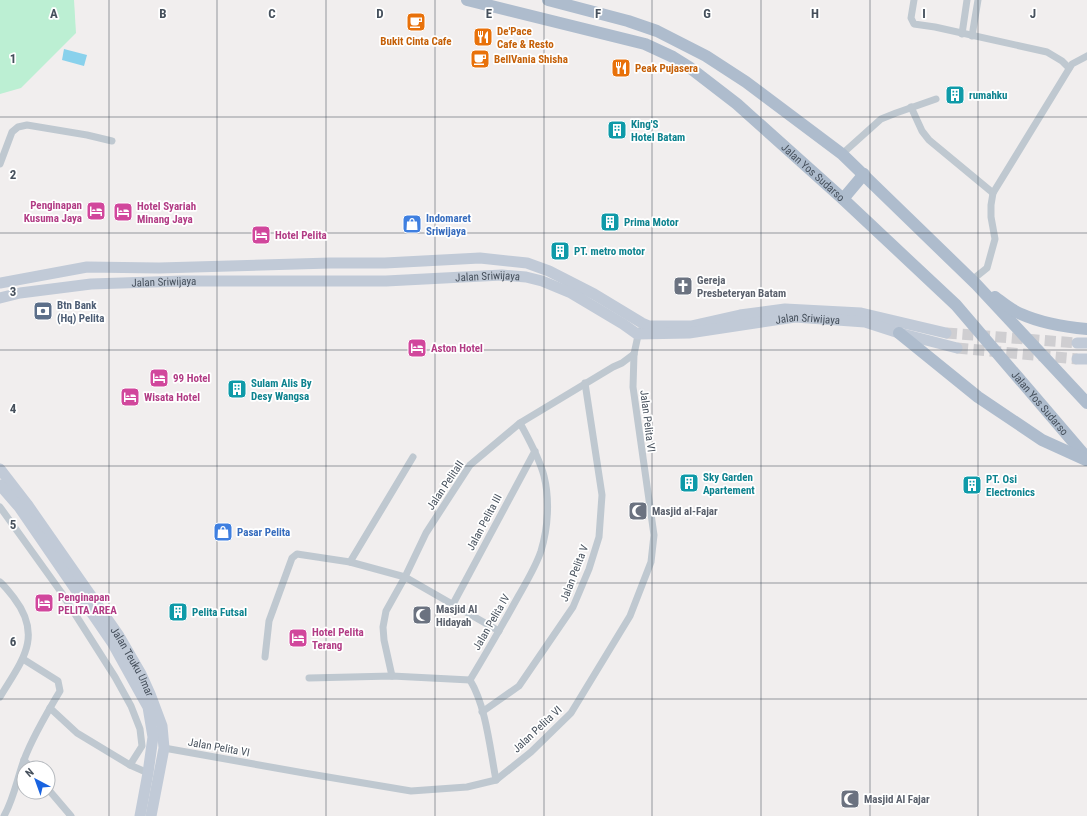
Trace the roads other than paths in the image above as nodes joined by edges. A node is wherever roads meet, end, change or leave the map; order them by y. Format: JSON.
{"nodes":[{"id":1,"x":467,"y":0,"type":"edge"},
{"id":2,"x":548,"y":0,"type":"edge"},
{"id":3,"x":914,"y":0,"type":"edge"},
{"id":4,"x":967,"y":0,"type":"edge"},
{"id":5,"x":978,"y":0,"type":"edge"},
{"id":6,"x":962,"y":34,"type":"junction"},
{"id":7,"x":972,"y":36,"type":"junction"},
{"id":8,"x":1087,"y":56,"type":"edge"},
{"id":9,"x":1069,"y":68,"type":"junction"},
{"id":10,"x":936,"y":99,"type":"dead end"},
{"id":11,"x":911,"y":107,"type":"junction"},
{"id":12,"x":112,"y":141,"type":"dead end"},
{"id":13,"x":842,"y":154,"type":"junction"},
{"id":14,"x":0,"y":164,"type":"edge"},
{"id":15,"x":864,"y":174,"type":"junction"},
{"id":16,"x":993,"y":193,"type":"junction"},
{"id":17,"x":843,"y":199,"type":"junction"},
{"id":18,"x":330,"y":263,"type":"junction"},
{"id":19,"x":127,"y":268,"type":"junction"},
{"id":20,"x":330,"y":281,"type":"junction"},
{"id":21,"x":974,"y":282,"type":"junction"},
{"id":22,"x":0,"y":283,"type":"edge"},
{"id":23,"x":127,"y":283,"type":"junction"},
{"id":24,"x":0,"y":298,"type":"edge"},
{"id":25,"x":642,"y":323,"type":"junction"},
{"id":26,"x":1087,"y":329,"type":"edge"},
{"id":27,"x":899,"y":333,"type":"junction"},
{"id":28,"x":946,"y":333,"type":"tunnel mouth"},
{"id":29,"x":637,"y":334,"type":"junction"},
{"id":30,"x":957,"y":348,"type":"tunnel mouth"},
{"id":31,"x":634,"y":354,"type":"junction"},
{"id":32,"x":586,"y":383,"type":"junction"},
{"id":33,"x":1087,"y":403,"type":"edge"},
{"id":34,"x":520,"y":423,"type":"junction"},
{"id":35,"x":535,"y":451,"type":"junction"},
{"id":36,"x":413,"y":457,"type":"dead end"},
{"id":37,"x":1087,"y":459,"type":"edge"},
{"id":38,"x":0,"y":469,"type":"edge"},
{"id":39,"x":0,"y":485,"type":"edge"},
{"id":40,"x":0,"y":507,"type":"edge"},
{"id":41,"x":350,"y":562,"type":"junction"},
{"id":42,"x":405,"y":577,"type":"junction"},
{"id":43,"x":0,"y":582,"type":"edge"},
{"id":44,"x":453,"y":604,"type":"junction"},
{"id":45,"x":499,"y":631,"type":"junction"},
{"id":46,"x":265,"y":657,"type":"dead end"},
{"id":47,"x":23,"y":659,"type":"junction"},
{"id":48,"x":392,"y":676,"type":"junction"},
{"id":49,"x":309,"y":678,"type":"dead end"},
{"id":50,"x":470,"y":680,"type":"junction"},
{"id":51,"x":0,"y":697,"type":"edge"},
{"id":52,"x":50,"y":708,"type":"junction"},
{"id":53,"x":482,"y":712,"type":"junction"},
{"id":54,"x":164,"y":748,"type":"junction"},
{"id":55,"x":24,"y":760,"type":"edge"},
{"id":56,"x":130,"y":765,"type":"junction"},
{"id":57,"x":148,"y":773,"type":"junction"},
{"id":58,"x":496,"y":780,"type":"junction"},
{"id":59,"x":16,"y":785,"type":"edge"},
{"id":60,"x":56,"y":798,"type":"edge"},
{"id":61,"x":4,"y":816,"type":"edge"},
{"id":62,"x":71,"y":816,"type":"edge"},
{"id":63,"x":140,"y":816,"type":"edge"},
{"id":64,"x":151,"y":816,"type":"edge"}],
"edges":[{"from":1,"to":17,"type":"main road","name":"Jalan Yos Sudarso"},
{"from":2,"to":13,"type":"main road"},
{"from":3,"to":6,"type":"street"},
{"from":4,"to":6,"type":"street"},
{"from":5,"to":7,"type":"street"},
{"from":6,"to":7,"type":"street"},
{"from":7,"to":9,"type":"street"},
{"from":8,"to":9,"type":"street"},
{"from":9,"to":16,"type":"street"},
{"from":10,"to":11,"type":"street"},
{"from":11,"to":13,"type":"street"},
{"from":11,"to":16,"type":"street"},
{"from":12,"to":14,"type":"street"},
{"from":13,"to":15,"type":"main road"},
{"from":15,"to":17,"type":"main road"},
{"from":15,"to":21,"type":"main road"},
{"from":16,"to":21,"type":"street"},
{"from":17,"to":37,"type":"main road","name":"Jalan Yos Sudarso"},
{"from":18,"to":19,"type":"main road","name":"Jalan Sriwijaya"},
{"from":18,"to":20,"type":"main road"},
{"from":18,"to":25,"type":"main road","name":"Jalan Sriwijaya"},
{"from":19,"to":22,"type":"main road","name":"Jalan Sriwijaya"},
{"from":19,"to":23,"type":"main road"},
{"from":20,"to":23,"type":"main road","name":"Jalan Sriwijaya"},
{"from":20,"to":29,"type":"main road","name":"Jalan Sriwijaya"},
{"from":21,"to":26,"type":"main road"},
{"from":21,"to":33,"type":"main road"},
{"from":23,"to":24,"type":"main road","name":"Jalan Sriwijaya"},
{"from":25,"to":28,"type":"main road","name":"Jalan Sriwijaya"},
{"from":25,"to":29,"type":"street","name":"Jalan Pelita VI"},
{"from":27,"to":29,"type":"main road","name":"Jalan Sriwijaya"},
{"from":27,"to":30,"type":"main road","name":"Jalan Sriwijaya"},
{"from":27,"to":37,"type":"main road"},
{"from":29,"to":31,"type":"street","name":"Jalan Pelita VI"},
{"from":31,"to":32,"type":"street","name":"Jalan PelitaII"},
{"from":31,"to":58,"type":"street","name":"Jalan Pelita VI"},
{"from":32,"to":34,"type":"street","name":"Jalan PelitaII"},
{"from":32,"to":53,"type":"street","name":"Jalan Pelita V"},
{"from":34,"to":35,"type":"street","name":"Jalan Pelita IV"},
{"from":34,"to":42,"type":"street","name":"Jalan PelitaII"},
{"from":35,"to":44,"type":"street","name":"Jalan Pelita III"},
{"from":35,"to":45,"type":"street","name":"Jalan Pelita IV"},
{"from":36,"to":41,"type":"street"},
{"from":38,"to":54,"type":"main road","name":"Jalan Teuku Umar"},
{"from":39,"to":57,"type":"main road","name":"Jalan Teuku Umar"},
{"from":40,"to":56,"type":"street"},
{"from":41,"to":42,"type":"street"},
{"from":41,"to":46,"type":"street"},
{"from":42,"to":44,"type":"street"},
{"from":42,"to":48,"type":"street","name":"Jalan PelitaII"},
{"from":43,"to":47,"type":"street"},
{"from":44,"to":45,"type":"street"},
{"from":45,"to":50,"type":"street","name":"Jalan Pelita IV"},
{"from":47,"to":51,"type":"street"},
{"from":47,"to":52,"type":"street"},
{"from":48,"to":49,"type":"street"},
{"from":48,"to":50,"type":"street"},
{"from":50,"to":53,"type":"street"},
{"from":52,"to":55,"type":"street"},
{"from":52,"to":56,"type":"street"},
{"from":53,"to":58,"type":"street"},
{"from":54,"to":58,"type":"street","name":"Jalan Pelita VI"},
{"from":54,"to":64,"type":"main road","name":"Jalan Teuku Umar"},
{"from":56,"to":57,"type":"street"},
{"from":57,"to":63,"type":"main road","name":"Jalan Teuku Umar"},
{"from":59,"to":61,"type":"street"},
{"from":60,"to":62,"type":"street"}]}
